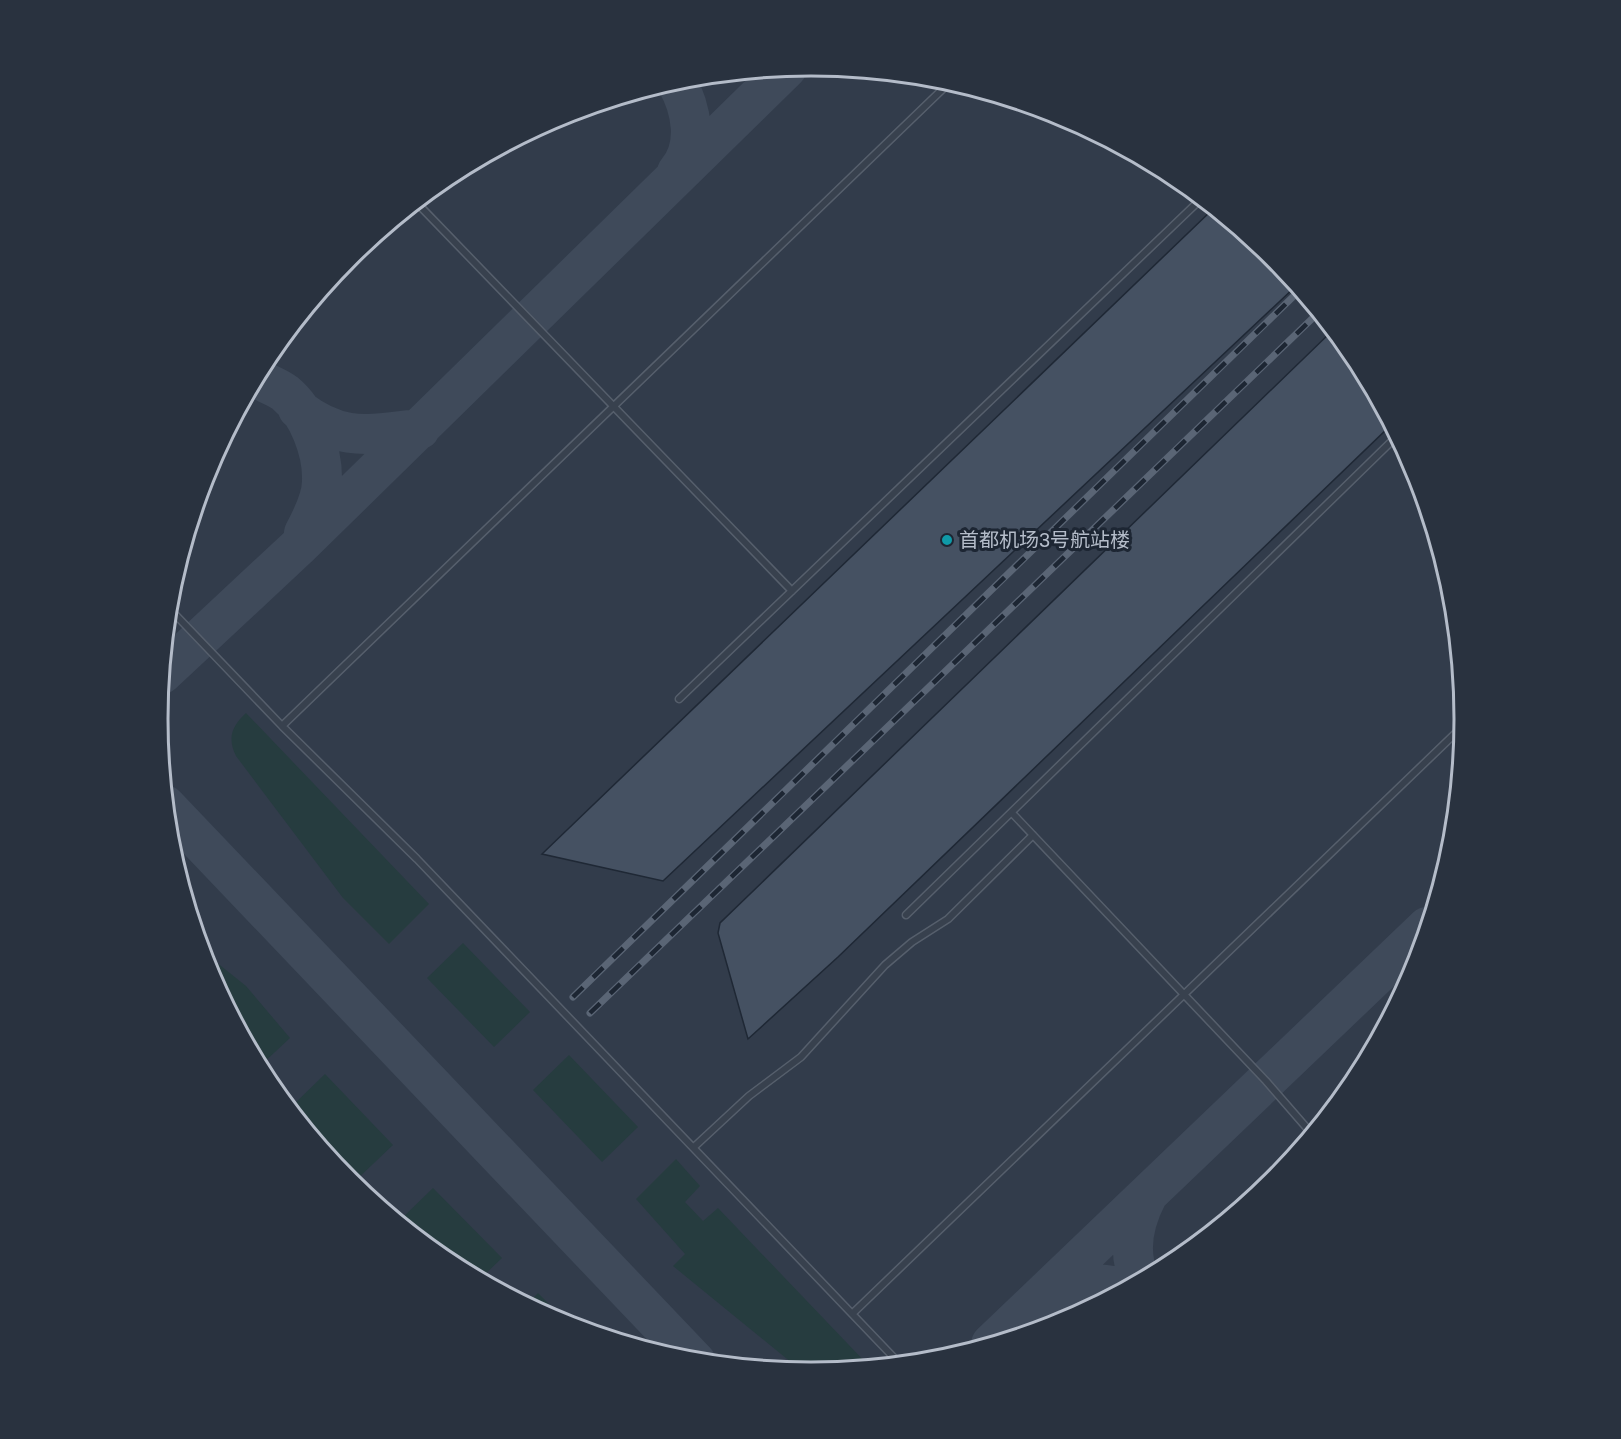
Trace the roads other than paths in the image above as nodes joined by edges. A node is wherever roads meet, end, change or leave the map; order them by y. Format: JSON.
{"nodes":[{"id":1,"x":941,"y":90,"type":"edge"},
{"id":2,"x":1195,"y":204,"type":"edge"},
{"id":3,"x":422,"y":207,"type":"edge"},
{"id":4,"x":613,"y":404,"type":"junction"},
{"id":5,"x":1390,"y":442,"type":"edge"},
{"id":6,"x":792,"y":591,"type":"junction"},
{"id":7,"x":176,"y":616,"type":"edge"},
{"id":8,"x":679,"y":699,"type":"dead end"},
{"id":9,"x":282,"y":726,"type":"junction"},
{"id":10,"x":1453,"y":735,"type":"edge"},
{"id":11,"x":1012,"y":813,"type":"junction"},
{"id":12,"x":1033,"y":835,"type":"junction"},
{"id":13,"x":906,"y":915,"type":"dead end"},
{"id":14,"x":1183,"y":994,"type":"junction"},
{"id":15,"x":1307,"y":1128,"type":"edge"},
{"id":16,"x":694,"y":1147,"type":"junction"},
{"id":17,"x":852,"y":1314,"type":"junction"},
{"id":18,"x":893,"y":1357,"type":"edge"}],
"edges":[{"from":1,"to":4,"type":"lane"},
{"from":2,"to":6,"type":"lane"},
{"from":3,"to":4,"type":"lane"},
{"from":4,"to":6,"type":"lane"},
{"from":4,"to":9,"type":"lane"},
{"from":5,"to":11,"type":"lane"},
{"from":6,"to":8,"type":"lane"},
{"from":7,"to":9,"type":"lane"},
{"from":9,"to":16,"type":"lane"},
{"from":10,"to":14,"type":"lane"},
{"from":11,"to":12,"type":"lane"},
{"from":11,"to":13,"type":"lane"},
{"from":12,"to":14,"type":"lane"},
{"from":12,"to":16,"type":"lane"},
{"from":14,"to":15,"type":"lane"},
{"from":14,"to":17,"type":"lane"},
{"from":16,"to":17,"type":"lane"},
{"from":17,"to":18,"type":"lane"}]}
